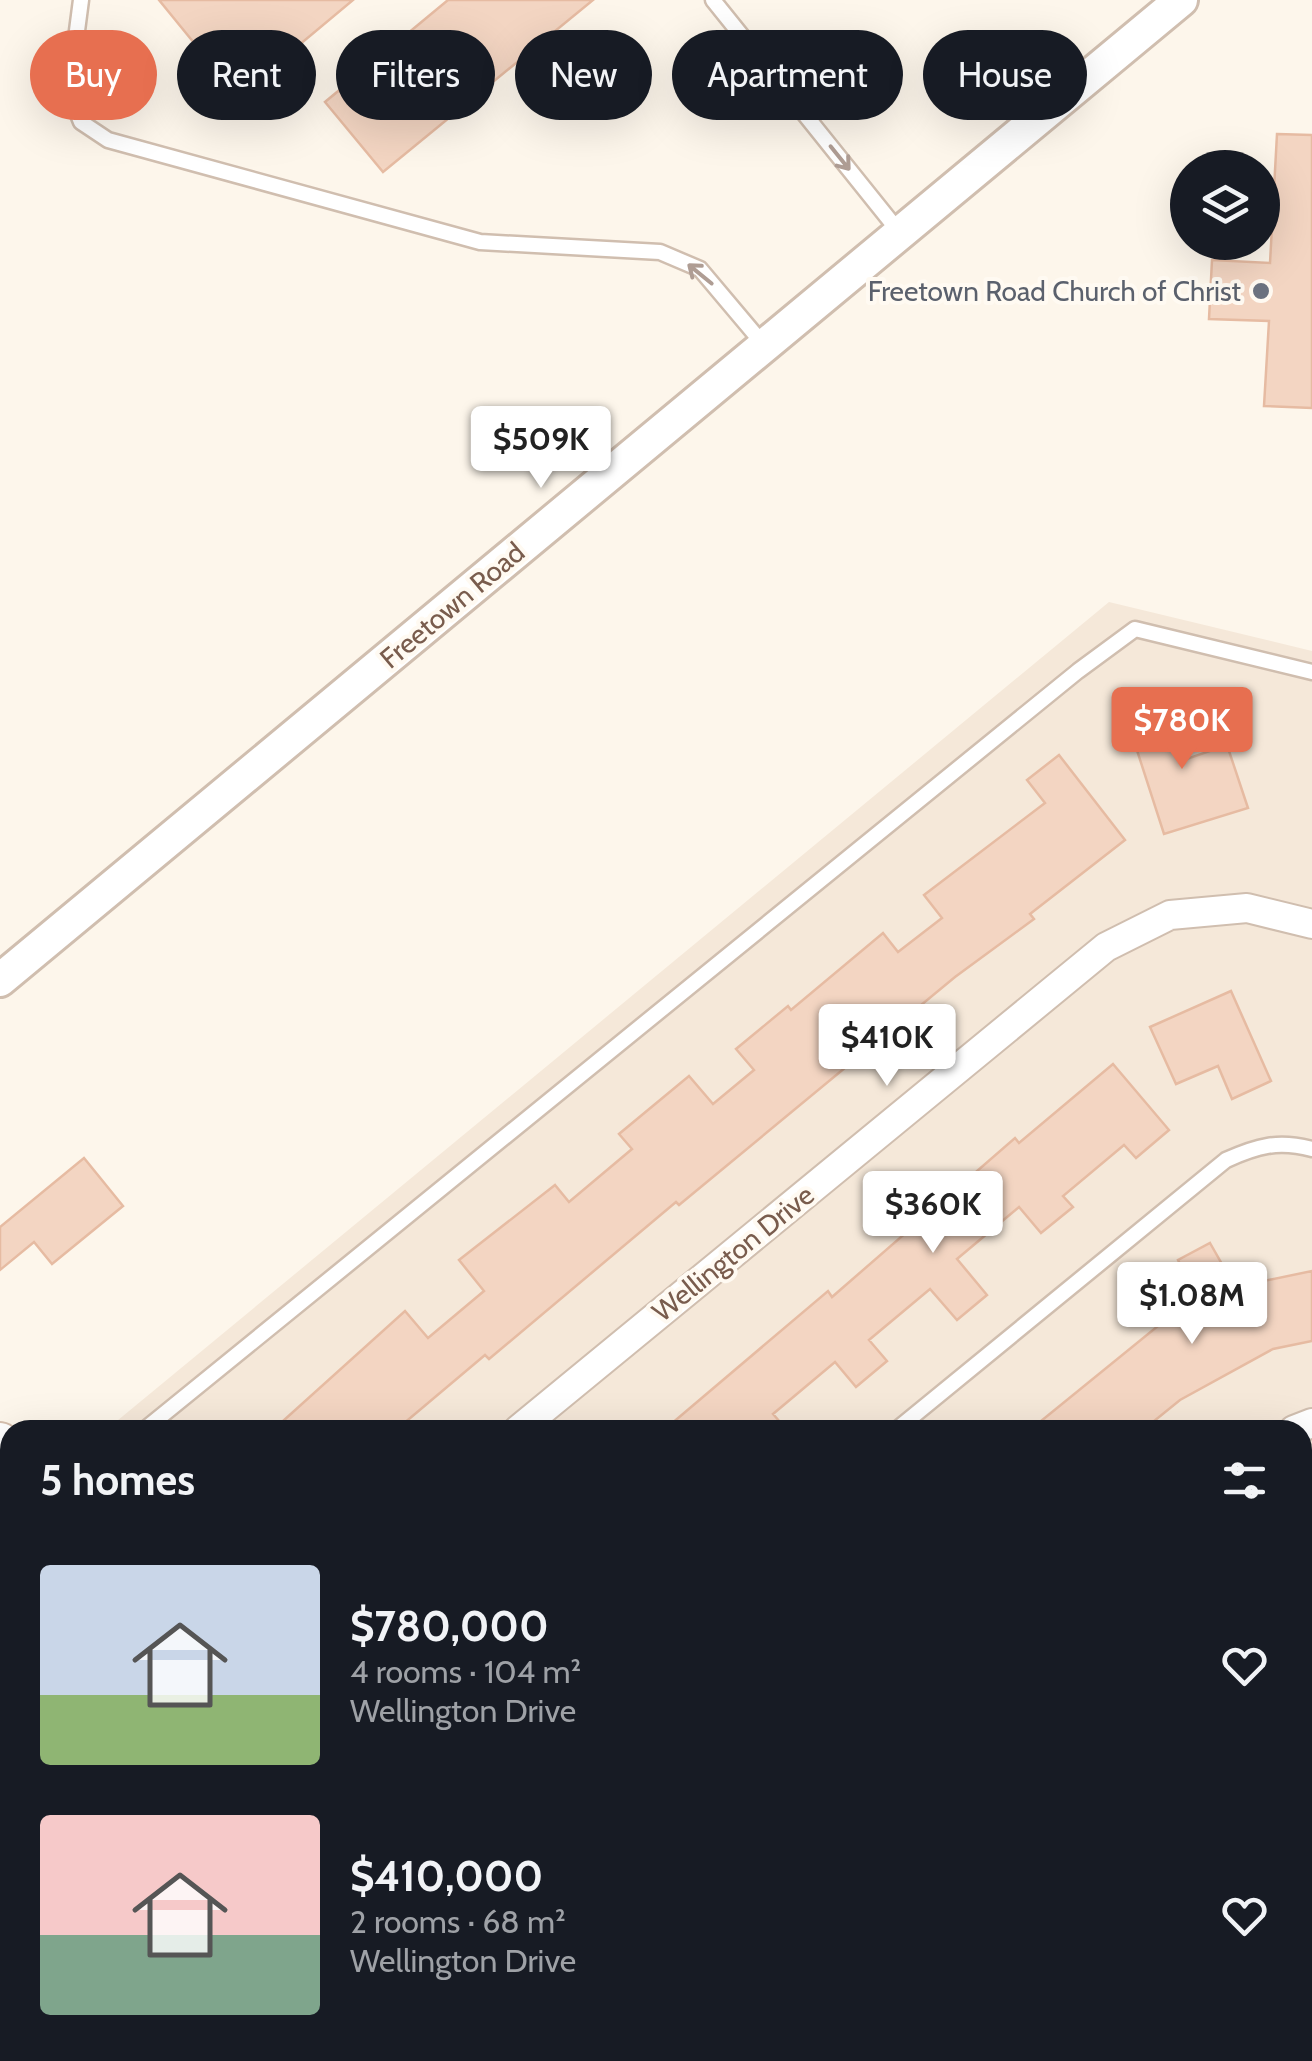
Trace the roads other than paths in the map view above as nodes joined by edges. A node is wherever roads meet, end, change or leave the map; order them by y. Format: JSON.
{"nodes":[{"id":1,"x":81,"y":0,"type":"edge"},
{"id":2,"x":713,"y":0,"type":"edge"},
{"id":3,"x":1181,"y":0,"type":"edge"},
{"id":4,"x":900,"y":233,"type":"junction"},
{"id":5,"x":765,"y":346,"type":"junction"},
{"id":6,"x":1312,"y":672,"type":"edge"},
{"id":7,"x":1312,"y":924,"type":"edge"},
{"id":8,"x":0,"y":980,"type":"edge"},
{"id":9,"x":1312,"y":1148,"type":"edge"},
{"id":10,"x":156,"y":1420,"type":"edge"},
{"id":11,"x":530,"y":1420,"type":"edge"},
{"id":12,"x":908,"y":1420,"type":"edge"}],
"edges":[{"from":5,"to":1,"type":"lane","one_way":true},
{"from":2,"to":4,"type":"lane","one_way":true},
{"from":3,"to":4,"type":"street","name":"Freetown Road"},
{"from":4,"to":5,"type":"street","name":"Freetown Road"},
{"from":5,"to":8,"type":"street","name":"Freetown Road"},
{"from":6,"to":10,"type":"lane"},
{"from":7,"to":11,"type":"street","name":"Wellington Drive"},
{"from":9,"to":12,"type":"lane"}]}
